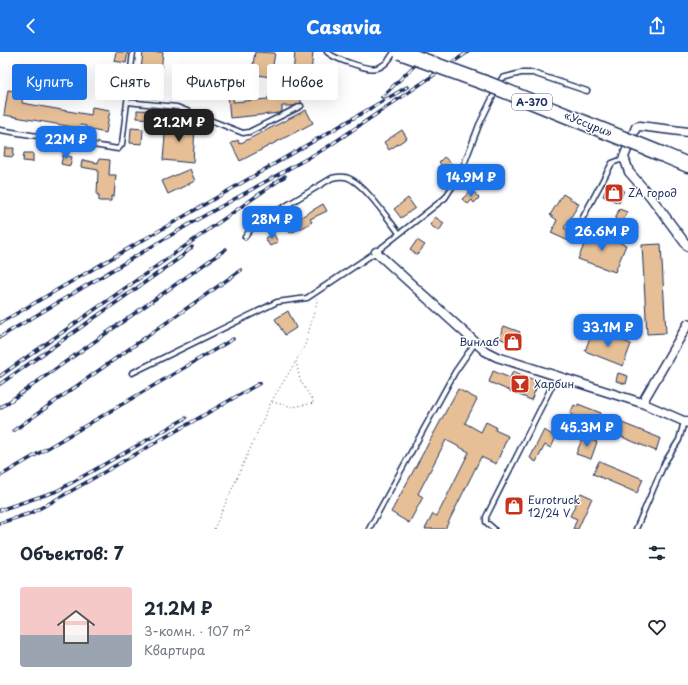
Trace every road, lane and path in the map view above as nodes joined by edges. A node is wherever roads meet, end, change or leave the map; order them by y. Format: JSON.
{"nodes":[{"id":1,"x":133,"y":52,"type":"edge"},
{"id":2,"x":327,"y":52,"type":"edge"},
{"id":3,"x":394,"y":52,"type":"edge"},
{"id":4,"x":400,"y":52,"type":"edge"},
{"id":5,"x":588,"y":92,"type":"dead end"},
{"id":6,"x":128,"y":102,"type":"junction"},
{"id":7,"x":301,"y":106,"type":"dead end"},
{"id":8,"x":0,"y":130,"type":"edge"},
{"id":9,"x":688,"y":132,"type":"edge"},
{"id":10,"x":625,"y":161,"type":"junction"},
{"id":11,"x":688,"y":165,"type":"edge"},
{"id":12,"x":581,"y":221,"type":"dead end"},
{"id":13,"x":399,"y":233,"type":"junction"},
{"id":14,"x":245,"y":237,"type":"dead end"},
{"id":15,"x":688,"y":247,"type":"edge"},
{"id":16,"x":376,"y":252,"type":"junction"},
{"id":17,"x":316,"y":293,"type":"junction"},
{"id":18,"x":688,"y":324,"type":"edge"},
{"id":19,"x":475,"y":343,"type":"junction"},
{"id":20,"x":296,"y":361,"type":"junction"},
{"id":21,"x":132,"y":373,"type":"dead end"},
{"id":22,"x":557,"y":375,"type":"junction"},
{"id":23,"x":271,"y":402,"type":"junction"},
{"id":24,"x":642,"y":403,"type":"junction"},
{"id":25,"x":686,"y":422,"type":"edge"},
{"id":26,"x":214,"y":529,"type":"edge"},
{"id":27,"x":369,"y":529,"type":"edge"},
{"id":28,"x":494,"y":529,"type":"edge"},
{"id":29,"x":636,"y":529,"type":"edge"}],
"edges":[{"from":1,"to":6,"type":"lane"},
{"from":2,"to":3,"type":"lane"},
{"from":4,"to":11,"type":"highway","name":"«Уссури»","number":"А-370","bridge":true},
{"from":5,"to":13,"type":"lane"},
{"from":6,"to":7,"type":"lane"},
{"from":6,"to":8,"type":"lane"},
{"from":9,"to":10,"type":"street"},
{"from":10,"to":12,"type":"lane"},
{"from":10,"to":15,"type":"street"},
{"from":13,"to":14,"type":"lane"},
{"from":13,"to":16,"type":"lane"},
{"from":16,"to":17,"type":"lane"},
{"from":16,"to":19,"type":"street"},
{"from":17,"to":20,"type":"path"},
{"from":17,"to":21,"type":"lane"},
{"from":18,"to":24,"type":"street"},
{"from":19,"to":22,"type":"street"},
{"from":19,"to":27,"type":"lane"},
{"from":20,"to":23,"type":"path"},
{"from":20,"to":23,"type":"path"},
{"from":22,"to":24,"type":"street"},
{"from":22,"to":28,"type":"lane"},
{"from":23,"to":26,"type":"path"},
{"from":24,"to":25,"type":"street"},
{"from":25,"to":29,"type":"lane"}]}
